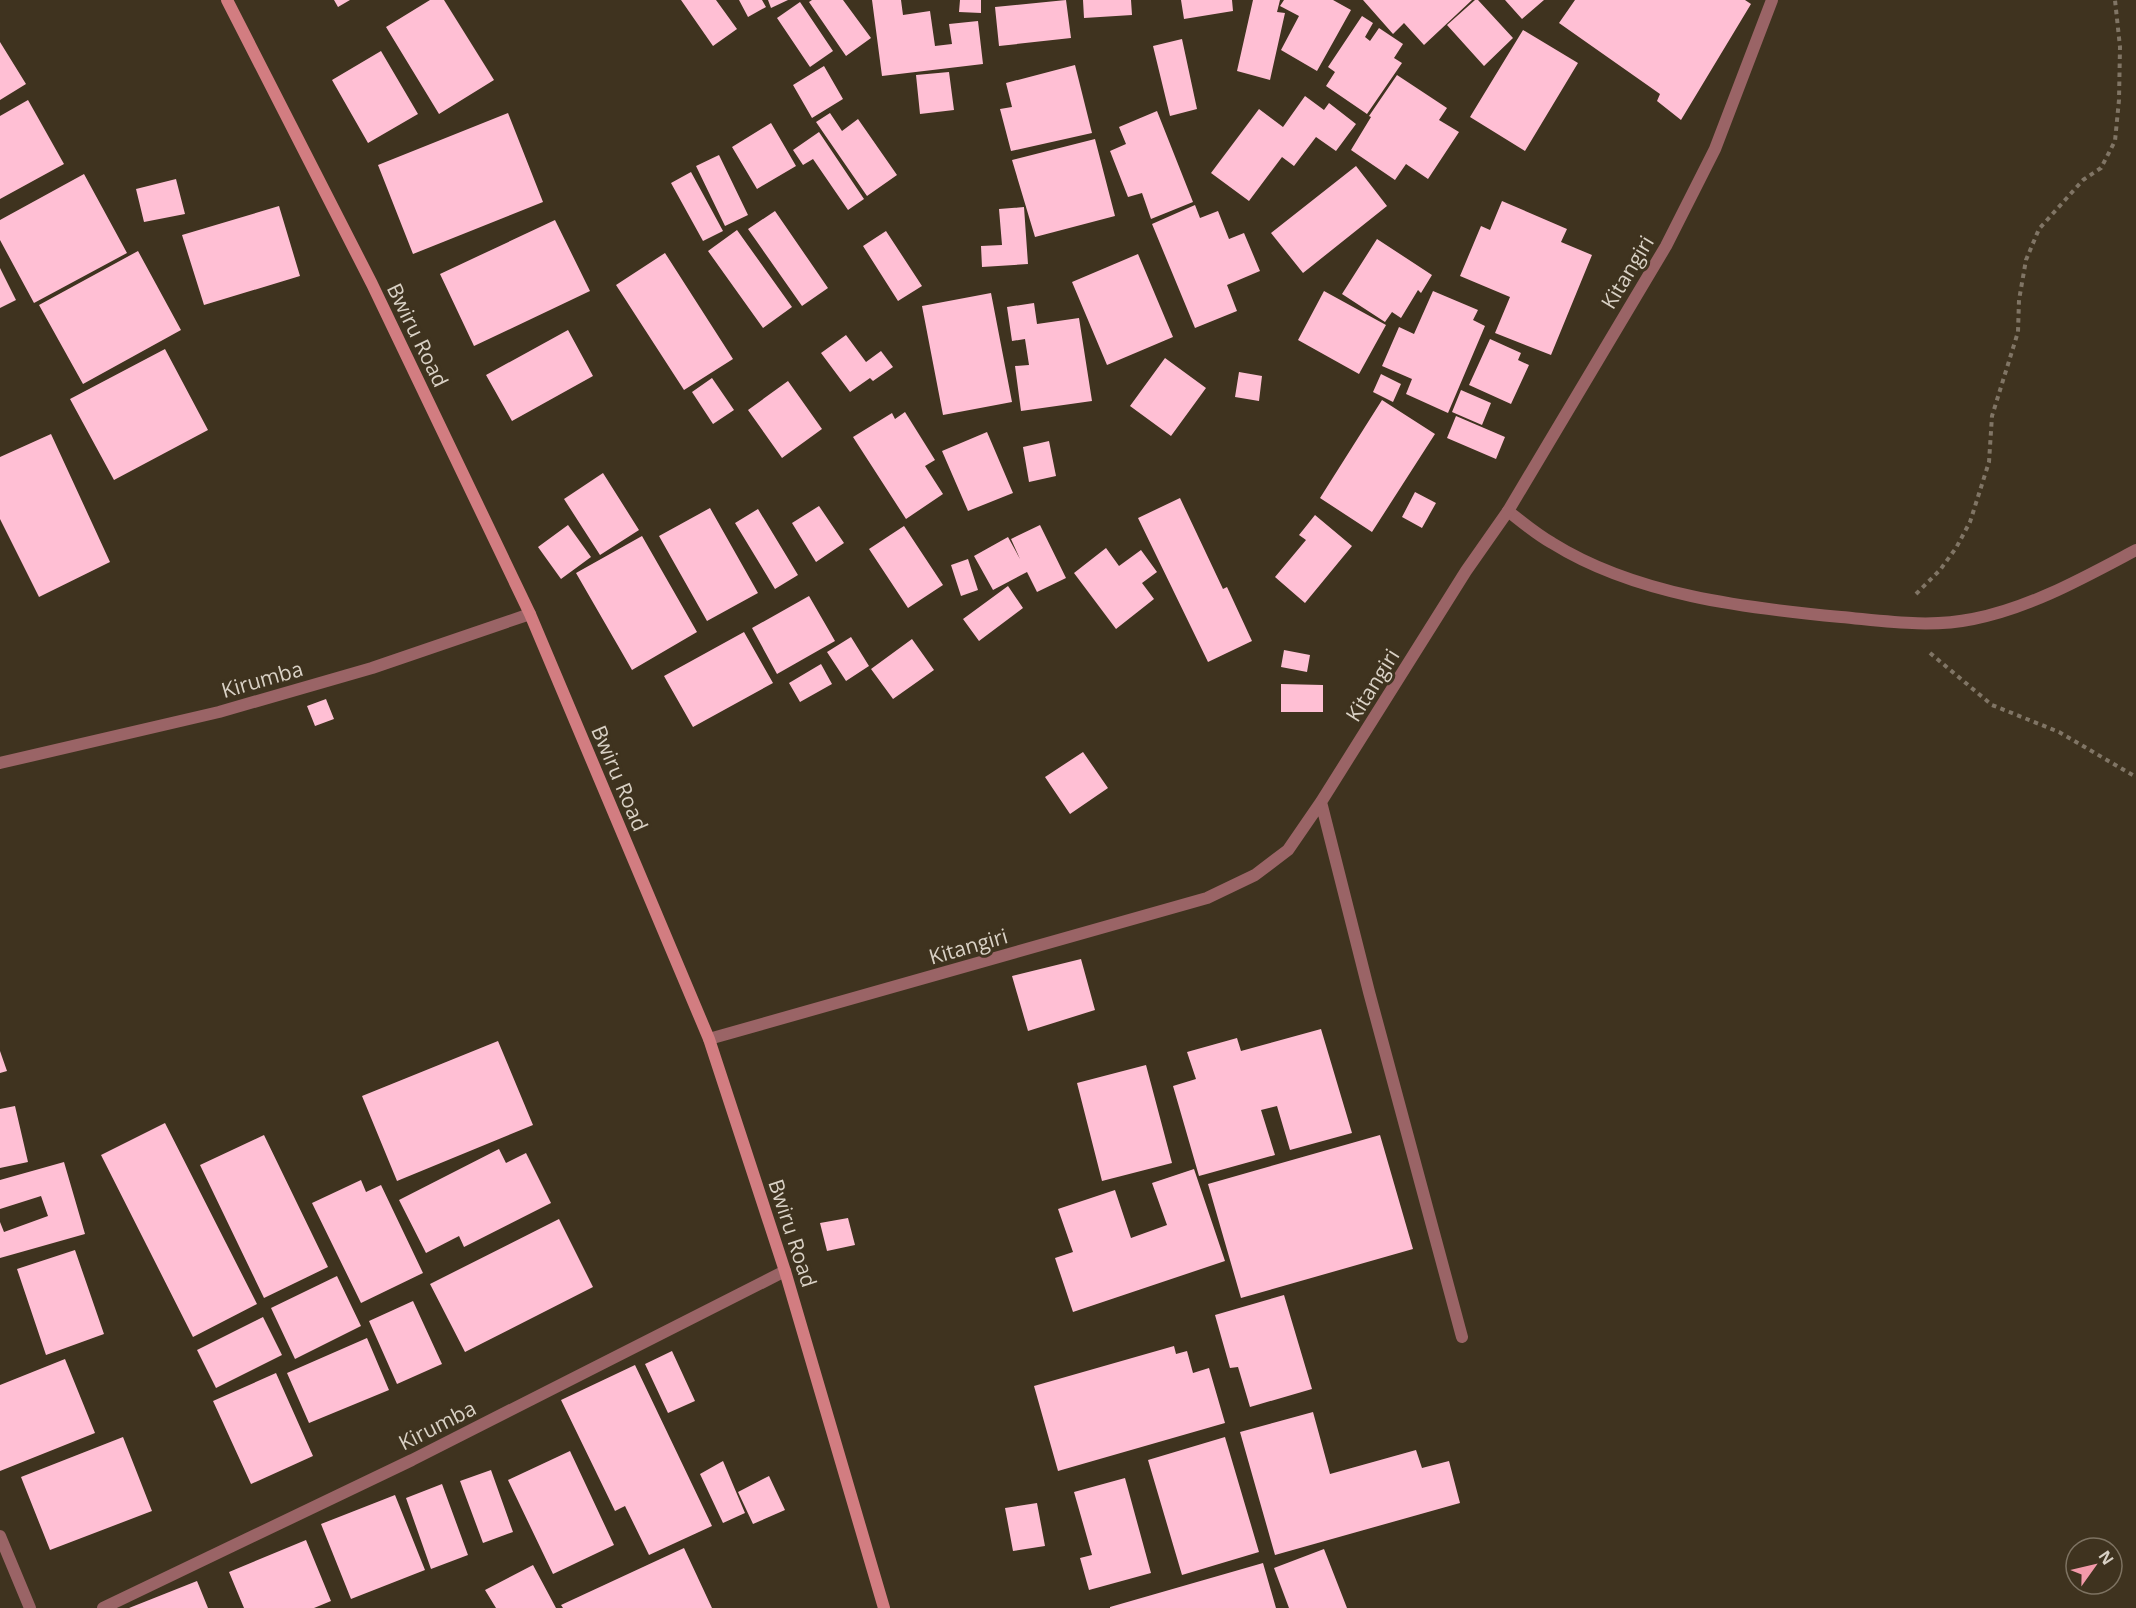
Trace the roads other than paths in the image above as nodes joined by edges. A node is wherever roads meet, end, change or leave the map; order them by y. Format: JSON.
{"nodes":[{"id":1,"x":227,"y":0,"type":"edge"},
{"id":2,"x":1772,"y":0,"type":"edge"},
{"id":3,"x":1508,"y":511,"type":"junction"},
{"id":4,"x":2136,"y":550,"type":"edge"},
{"id":5,"x":530,"y":614,"type":"junction"},
{"id":6,"x":0,"y":763,"type":"edge"},
{"id":7,"x":1322,"y":802,"type":"junction"},
{"id":8,"x":709,"y":1039,"type":"junction"},
{"id":9,"x":785,"y":1270,"type":"junction"},
{"id":10,"x":1462,"y":1337,"type":"dead end"},
{"id":11,"x":0,"y":1536,"type":"edge"},
{"id":12,"x":30,"y":1608,"type":"edge"},
{"id":13,"x":103,"y":1608,"type":"edge"},
{"id":14,"x":884,"y":1608,"type":"edge"}],
"edges":[{"from":1,"to":5,"type":"main road","name":"Bwiru Road"},
{"from":2,"to":3,"type":"street","name":"Kitangiri"},
{"from":3,"to":4,"type":"street"},
{"from":3,"to":7,"type":"street","name":"Kitangiri"},
{"from":5,"to":6,"type":"street","name":"Kirumba"},
{"from":5,"to":8,"type":"main road","name":"Bwiru Road"},
{"from":7,"to":8,"type":"street","name":"Kitangiri"},
{"from":7,"to":10,"type":"street"},
{"from":8,"to":9,"type":"main road","name":"Bwiru Road"},
{"from":9,"to":13,"type":"street","name":"Kirumba"},
{"from":9,"to":14,"type":"main road","name":"Bwiru Road"},
{"from":11,"to":12,"type":"street"}]}
